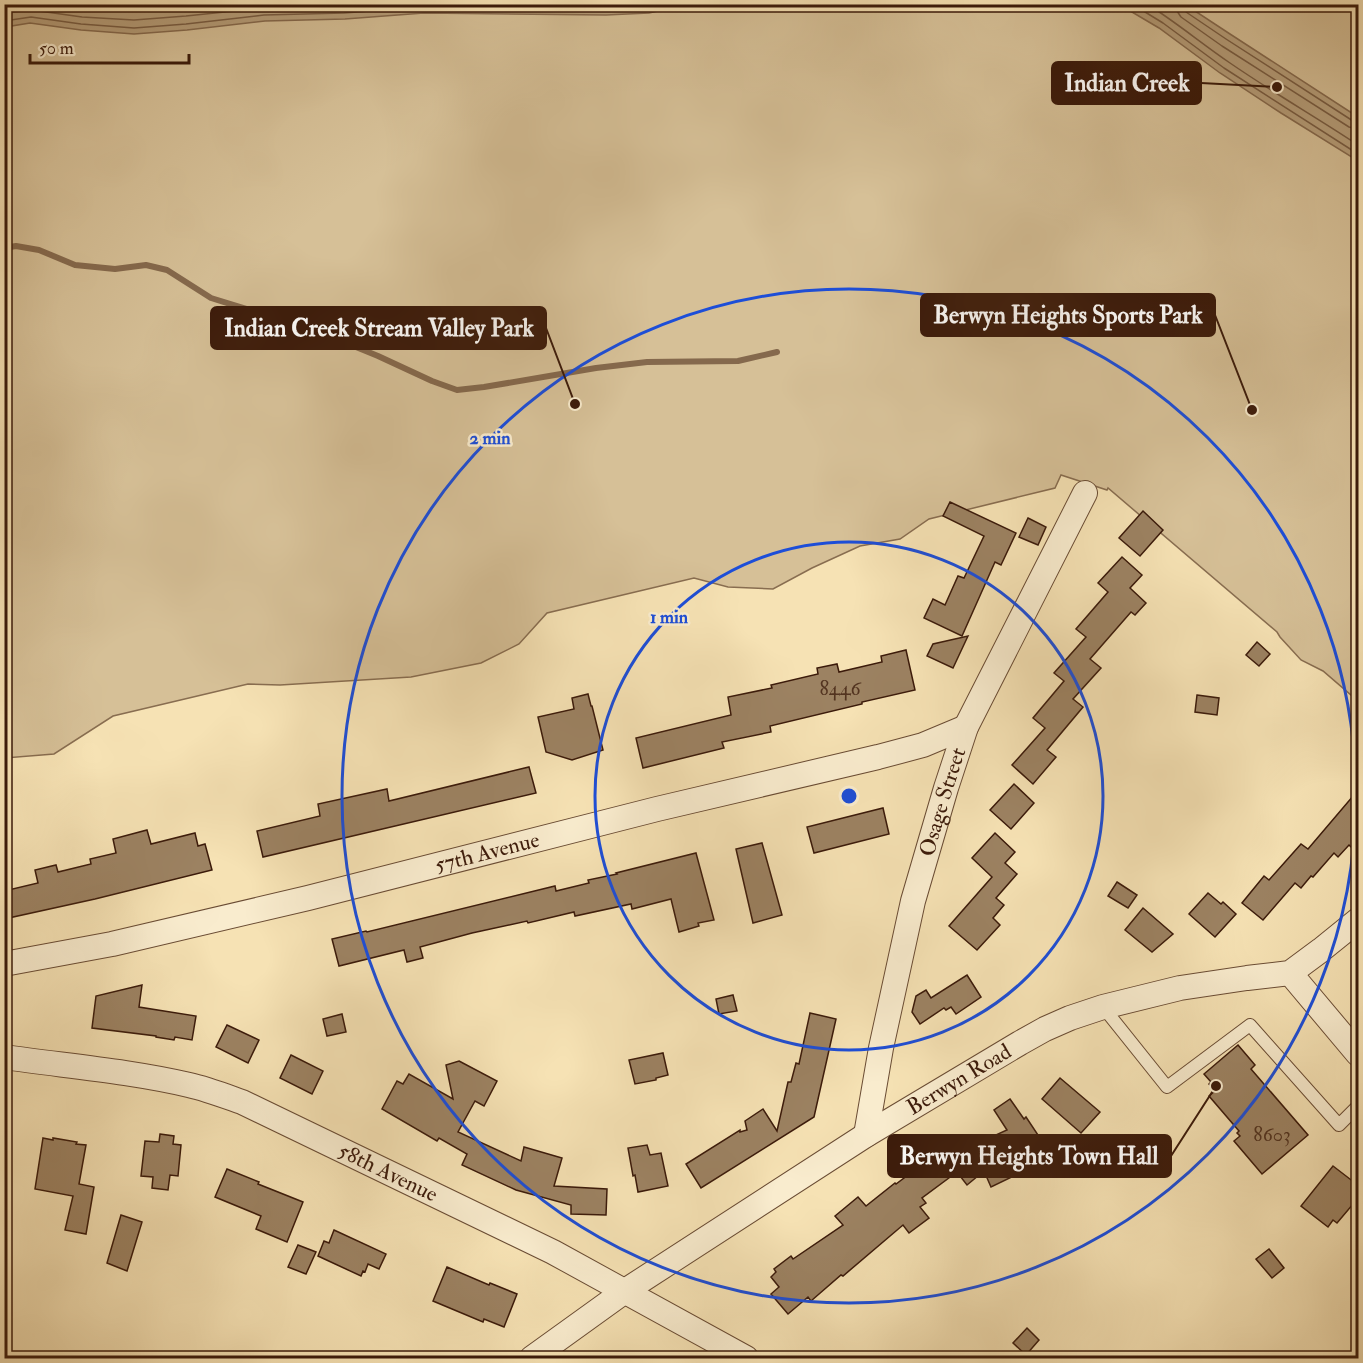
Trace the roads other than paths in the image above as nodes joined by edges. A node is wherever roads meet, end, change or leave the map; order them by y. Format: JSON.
{"nodes":[{"id":1,"x":1085,"y":493,"type":"dead end"},
{"id":2,"x":966,"y":727,"type":"junction"},
{"id":3,"x":1359,"y":920,"type":"edge"},
{"id":4,"x":4,"y":964,"type":"edge"},
{"id":5,"x":1290,"y":973,"type":"junction"},
{"id":6,"x":1103,"y":1007,"type":"junction"},
{"id":7,"x":1359,"y":1054,"type":"edge"},
{"id":8,"x":4,"y":1057,"type":"edge"},
{"id":9,"x":1359,"y":1106,"type":"edge"},
{"id":10,"x":867,"y":1135,"type":"junction"},
{"id":11,"x":625,"y":1291,"type":"junction"},
{"id":12,"x":532,"y":1359,"type":"edge"},
{"id":13,"x":746,"y":1359,"type":"edge"}],
"edges":[{"from":1,"to":2,"type":"street","name":"Osage Street"},
{"from":2,"to":4,"type":"street","name":"57th Avenue"},
{"from":2,"to":10,"type":"street","name":"Osage Street"},
{"from":3,"to":5,"type":"street","name":"Berwyn Road"},
{"from":5,"to":6,"type":"street","name":"Berwyn Road"},
{"from":5,"to":7,"type":"street"},
{"from":6,"to":9,"type":"lane"},
{"from":6,"to":10,"type":"street","name":"Berwyn Road"},
{"from":8,"to":11,"type":"street","name":"58th Avenue"},
{"from":10,"to":11,"type":"street","name":"Berwyn Road"},
{"from":11,"to":12,"type":"street","name":"Berwyn Road"},
{"from":11,"to":13,"type":"street","name":"58th Avenue"}]}
